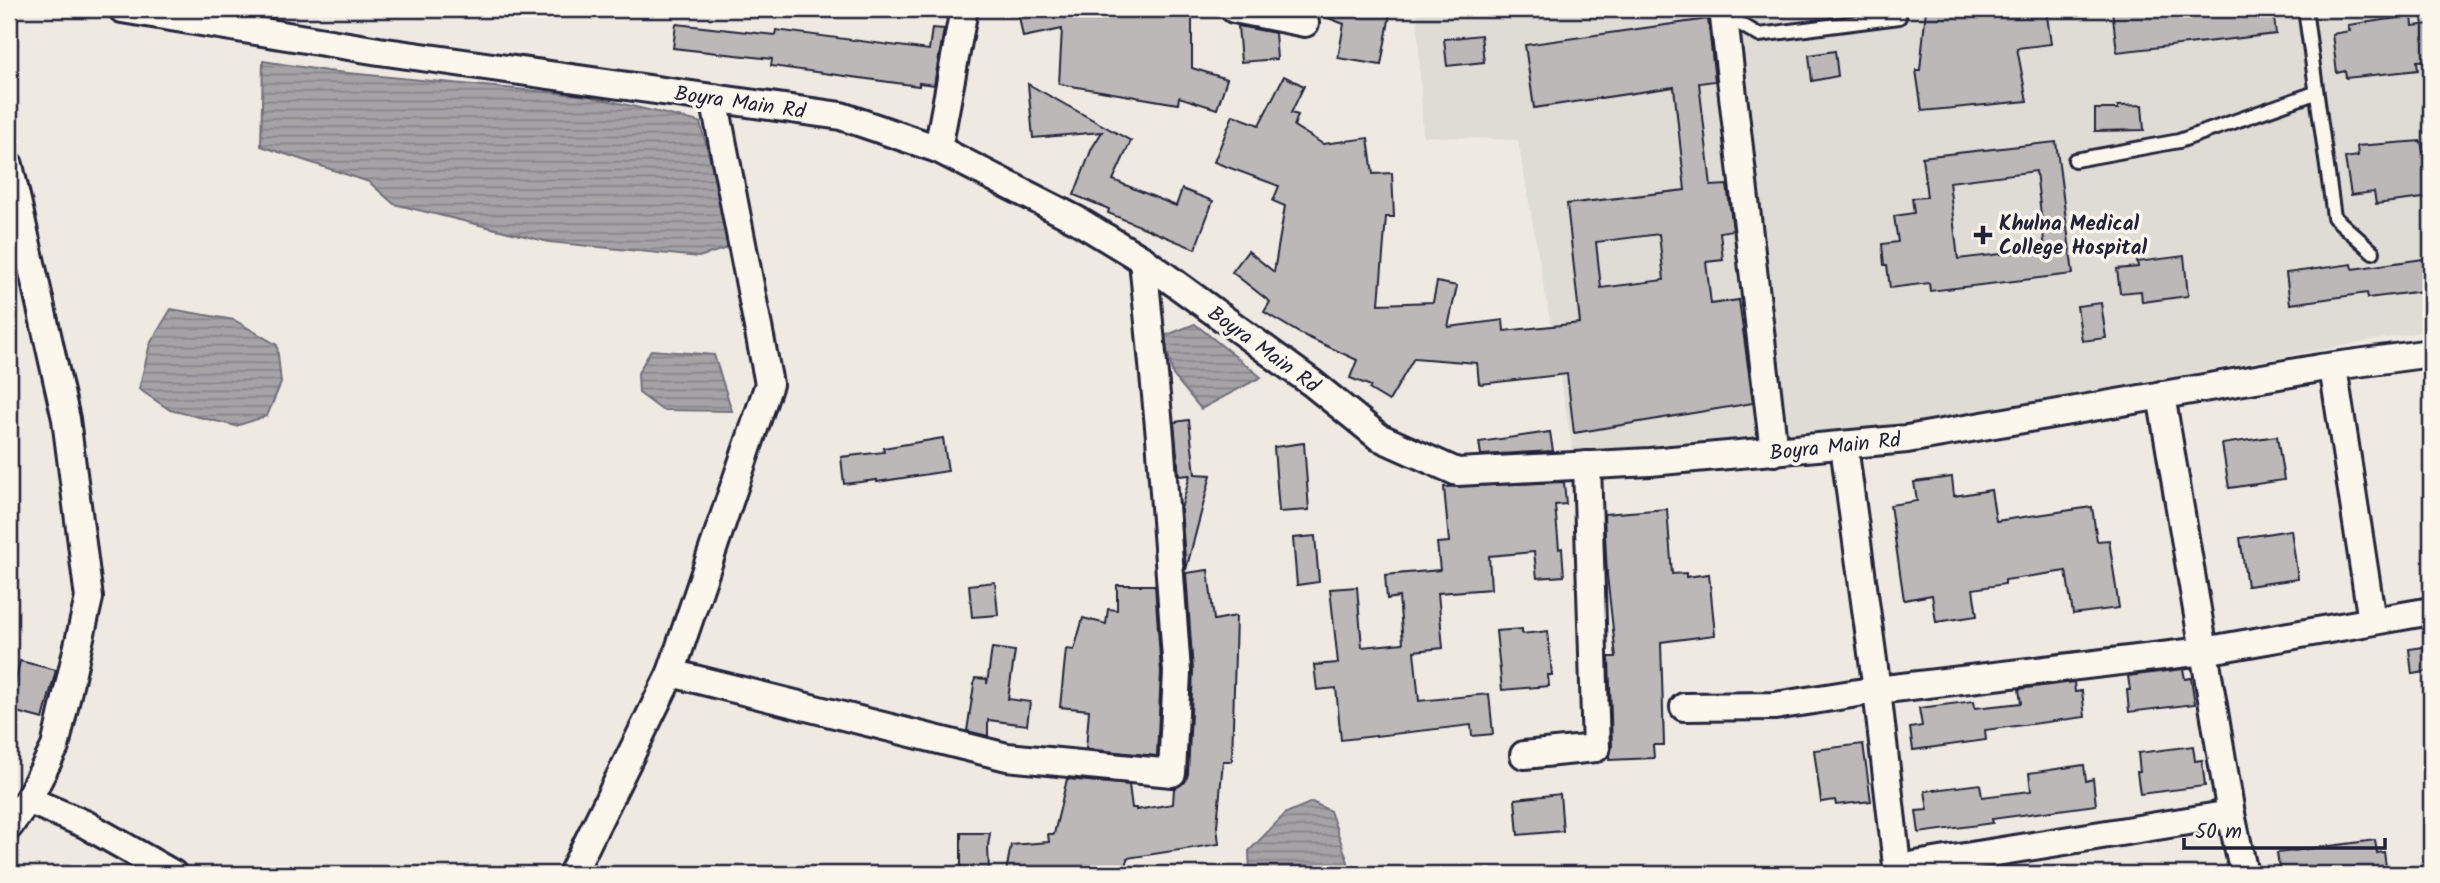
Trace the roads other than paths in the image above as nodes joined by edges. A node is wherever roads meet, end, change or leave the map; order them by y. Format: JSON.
{"nodes":[{"id":1,"x":122,"y":9,"type":"edge"},
{"id":2,"x":964,"y":9,"type":"edge"},
{"id":3,"x":1234,"y":9,"type":"edge"},
{"id":4,"x":2305,"y":9,"type":"edge"},
{"id":5,"x":1721,"y":10,"type":"edge"},
{"id":6,"x":1899,"y":18,"type":"dead end"},
{"id":7,"x":1304,"y":23,"type":"dead end"},
{"id":8,"x":2315,"y":93,"type":"junction"},
{"id":9,"x":714,"y":98,"type":"junction"},
{"id":10,"x":938,"y":149,"type":"junction"},
{"id":11,"x":2075,"y":160,"type":"dead end"},
{"id":12,"x":9,"y":165,"type":"edge"},
{"id":13,"x":15,"y":226,"type":"edge"},
{"id":14,"x":2373,"y":252,"type":"dead end"},
{"id":15,"x":1143,"y":260,"type":"junction"},
{"id":16,"x":2431,"y":353,"type":"edge"},
{"id":17,"x":2333,"y":367,"type":"junction"},
{"id":18,"x":2161,"y":395,"type":"junction"},
{"id":19,"x":1844,"y":446,"type":"junction"},
{"id":20,"x":1774,"y":452,"type":"junction"},
{"id":21,"x":1587,"y":465,"type":"junction"},
{"id":22,"x":2431,"y":611,"type":"edge"},
{"id":23,"x":2372,"y":621,"type":"junction"},
{"id":24,"x":2204,"y":651,"type":"junction"},
{"id":25,"x":671,"y":673,"type":"junction"},
{"id":26,"x":1877,"y":690,"type":"junction"},
{"id":27,"x":1684,"y":706,"type":"dead end"},
{"id":28,"x":1524,"y":755,"type":"dead end"},
{"id":29,"x":28,"y":800,"type":"junction"},
{"id":30,"x":2231,"y":814,"type":"junction"},
{"id":31,"x":9,"y":826,"type":"edge"},
{"id":32,"x":1898,"y":871,"type":"edge"},
{"id":33,"x":173,"y":874,"type":"edge"},
{"id":34,"x":572,"y":874,"type":"edge"},
{"id":35,"x":2245,"y":874,"type":"edge"}],
"edges":[{"from":1,"to":9,"type":"street","name":"Boyra Main Rd"},
{"from":2,"to":10,"type":"street"},
{"from":3,"to":7,"type":"street"},
{"from":4,"to":8,"type":"lane"},
{"from":5,"to":6,"type":"lane"},
{"from":5,"to":20,"type":"street"},
{"from":8,"to":11,"type":"lane"},
{"from":8,"to":14,"type":"lane"},
{"from":9,"to":10,"type":"street","name":"Boyra Main Rd"},
{"from":9,"to":25,"type":"street"},
{"from":10,"to":15,"type":"street","name":"Boyra Main Rd"},
{"from":12,"to":13,"type":"street"},
{"from":13,"to":29,"type":"street"},
{"from":15,"to":21,"type":"street","name":"Boyra Main Rd"},
{"from":15,"to":25,"type":"street"},
{"from":16,"to":17,"type":"street","name":"Boyra Main Rd"},
{"from":17,"to":18,"type":"street","name":"Boyra Main Rd"},
{"from":17,"to":23,"type":"street"},
{"from":18,"to":19,"type":"street","name":"Boyra Main Rd"},
{"from":18,"to":24,"type":"street"},
{"from":19,"to":20,"type":"street","name":"Boyra Main Rd"},
{"from":19,"to":26,"type":"street"},
{"from":20,"to":21,"type":"street","name":"Boyra Main Rd"},
{"from":21,"to":28,"type":"street"},
{"from":22,"to":23,"type":"street"},
{"from":23,"to":24,"type":"street"},
{"from":24,"to":26,"type":"street"},
{"from":24,"to":30,"type":"street"},
{"from":25,"to":34,"type":"street"},
{"from":26,"to":27,"type":"street"},
{"from":26,"to":32,"type":"street"},
{"from":29,"to":31,"type":"street"},
{"from":29,"to":33,"type":"street"},
{"from":30,"to":32,"type":"street"},
{"from":30,"to":35,"type":"street"}]}
